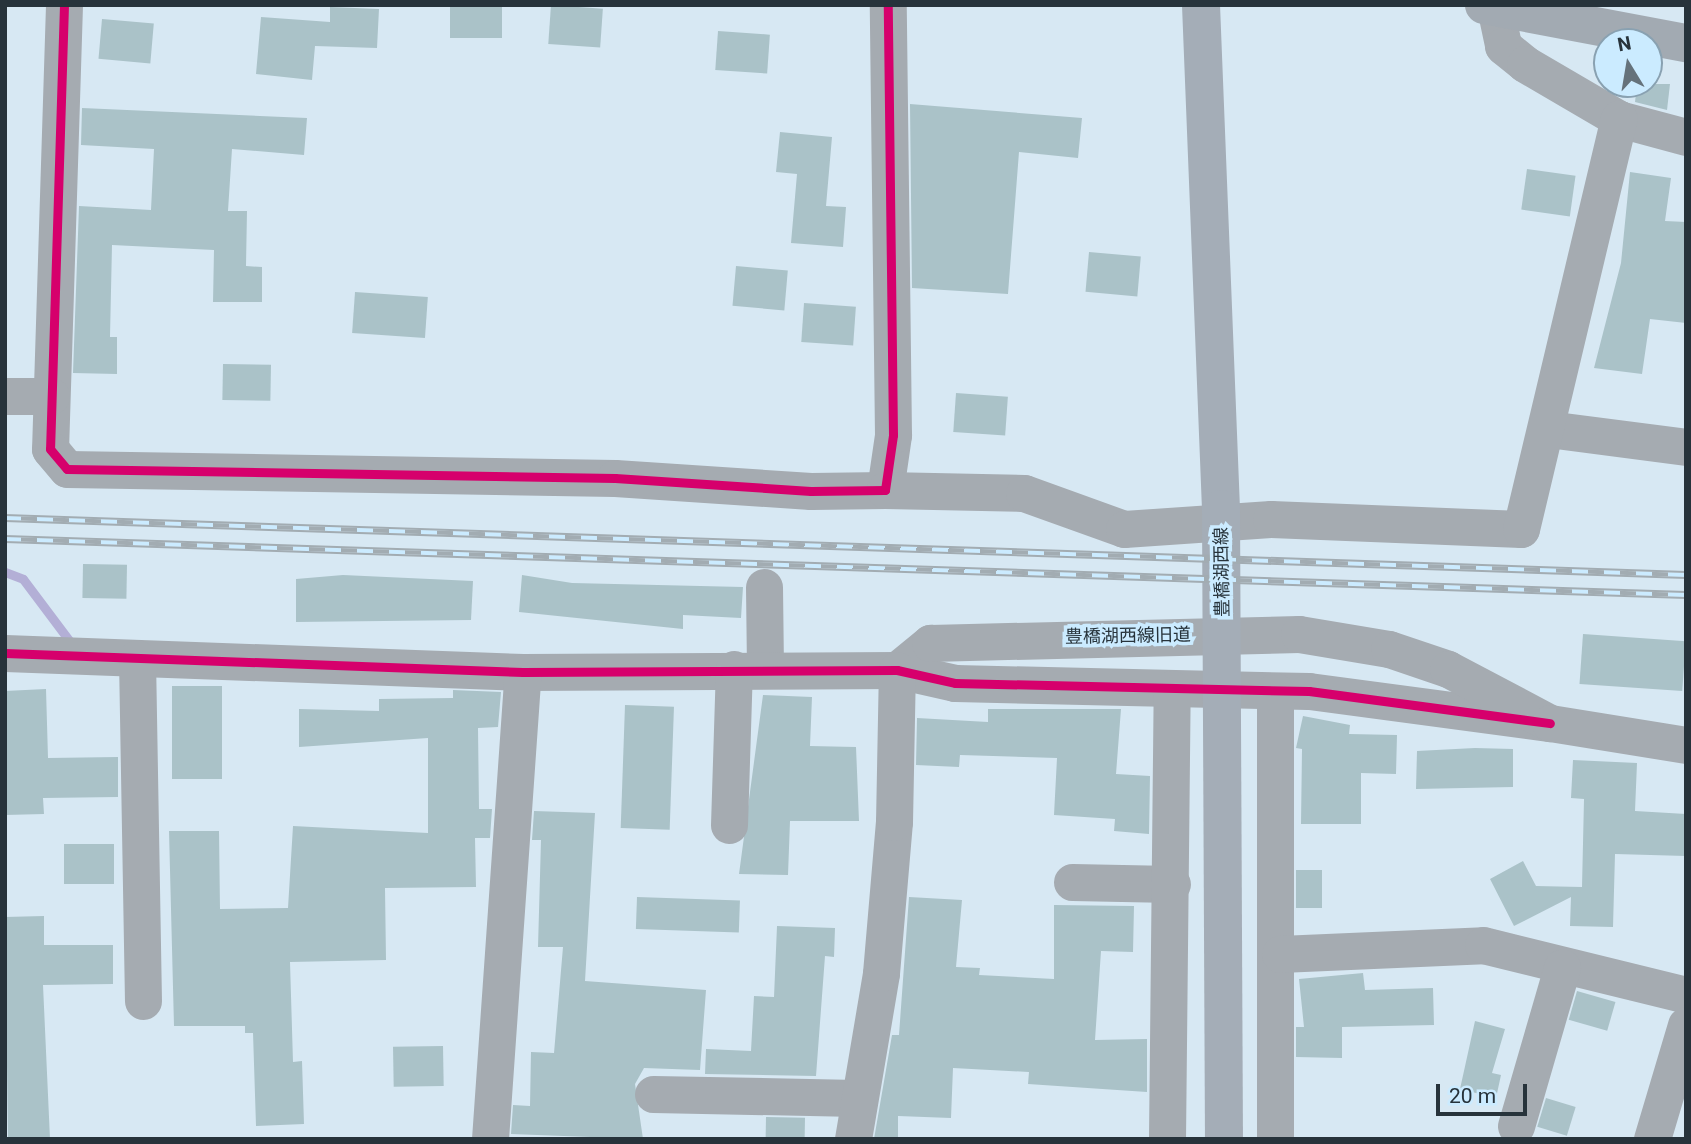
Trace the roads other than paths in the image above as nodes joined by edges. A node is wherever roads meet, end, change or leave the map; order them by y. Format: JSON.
{"nodes":[{"id":1,"x":64,"y":5,"type":"edge"},
{"id":2,"x":888,"y":5,"type":"edge"},
{"id":3,"x":1201,"y":5,"type":"edge"},
{"id":4,"x":1489,"y":6,"type":"edge"},
{"id":5,"x":1573,"y":13,"type":"edge"},
{"id":6,"x":1686,"y":43,"type":"edge"},
{"id":7,"x":1619,"y":120,"type":"junction"},
{"id":8,"x":1686,"y":136,"type":"edge"},
{"id":9,"x":5,"y":396,"type":"edge"},
{"id":10,"x":51,"y":396,"type":"junction"},
{"id":11,"x":1548,"y":429,"type":"junction"},
{"id":12,"x":1686,"y":447,"type":"edge"},
{"id":13,"x":885,"y":490,"type":"junction"},
{"id":14,"x":764,"y":587,"type":"dead end"},
{"id":15,"x":5,"y":653,"type":"edge"},
{"id":16,"x":136,"y":658,"type":"junction"},
{"id":17,"x":750,"y":669,"type":"junction"},
{"id":18,"x":897,"y":670,"type":"junction"},
{"id":19,"x":523,"y":672,"type":"junction"},
{"id":20,"x":1172,"y":689,"type":"junction"},
{"id":21,"x":1275,"y":691,"type":"junction"},
{"id":22,"x":1550,"y":723,"type":"junction"},
{"id":23,"x":1686,"y":745,"type":"edge"},
{"id":24,"x":729,"y":825,"type":"dead end"},
{"id":25,"x":1072,"y":882,"type":"dead end"},
{"id":26,"x":1172,"y":884,"type":"junction"},
{"id":27,"x":1280,"y":954,"type":"junction"},
{"id":28,"x":1562,"y":968,"type":"junction"},
{"id":29,"x":1686,"y":995,"type":"edge"},
{"id":30,"x":143,"y":1001,"type":"dead end"},
{"id":31,"x":1686,"y":1025,"type":"edge"},
{"id":32,"x":653,"y":1094,"type":"dead end"},
{"id":33,"x":857,"y":1098,"type":"junction"},
{"id":34,"x":1516,"y":1126,"type":"dead end"},
{"id":35,"x":490,"y":1139,"type":"edge"},
{"id":36,"x":853,"y":1139,"type":"edge"},
{"id":37,"x":1167,"y":1139,"type":"edge"},
{"id":38,"x":1224,"y":1139,"type":"edge"},
{"id":39,"x":1275,"y":1139,"type":"edge"},
{"id":40,"x":1652,"y":1139,"type":"edge"}],
"edges":[{"from":1,"to":10,"type":"street"},
{"from":2,"to":13,"type":"street"},
{"from":3,"to":38,"type":"main road","name":"豊橋湖西線"},
{"from":4,"to":5,"type":"main road"},
{"from":4,"to":7,"type":"street"},
{"from":5,"to":6,"type":"main road"},
{"from":7,"to":8,"type":"street"},
{"from":7,"to":11,"type":"street"},
{"from":9,"to":10,"type":"street"},
{"from":10,"to":13,"type":"street"},
{"from":11,"to":12,"type":"street"},
{"from":11,"to":13,"type":"street"},
{"from":14,"to":17,"type":"street"},
{"from":15,"to":16,"type":"street"},
{"from":16,"to":19,"type":"street"},
{"from":16,"to":30,"type":"street"},
{"from":17,"to":18,"type":"street"},
{"from":17,"to":19,"type":"street"},
{"from":17,"to":24,"type":"street"},
{"from":18,"to":20,"type":"street"},
{"from":18,"to":22,"type":"street","name":"豊橋湖西線旧道"},
{"from":18,"to":33,"type":"street"},
{"from":19,"to":35,"type":"street"},
{"from":20,"to":21,"type":"street"},
{"from":20,"to":26,"type":"street"},
{"from":21,"to":22,"type":"street"},
{"from":21,"to":27,"type":"street"},
{"from":22,"to":23,"type":"street","name":"豊橋湖西線旧道"},
{"from":25,"to":26,"type":"street"},
{"from":26,"to":37,"type":"street"},
{"from":27,"to":28,"type":"street"},
{"from":27,"to":39,"type":"street"},
{"from":28,"to":29,"type":"street"},
{"from":28,"to":34,"type":"street"},
{"from":31,"to":40,"type":"street"},
{"from":32,"to":33,"type":"street"},
{"from":33,"to":36,"type":"street"}]}
